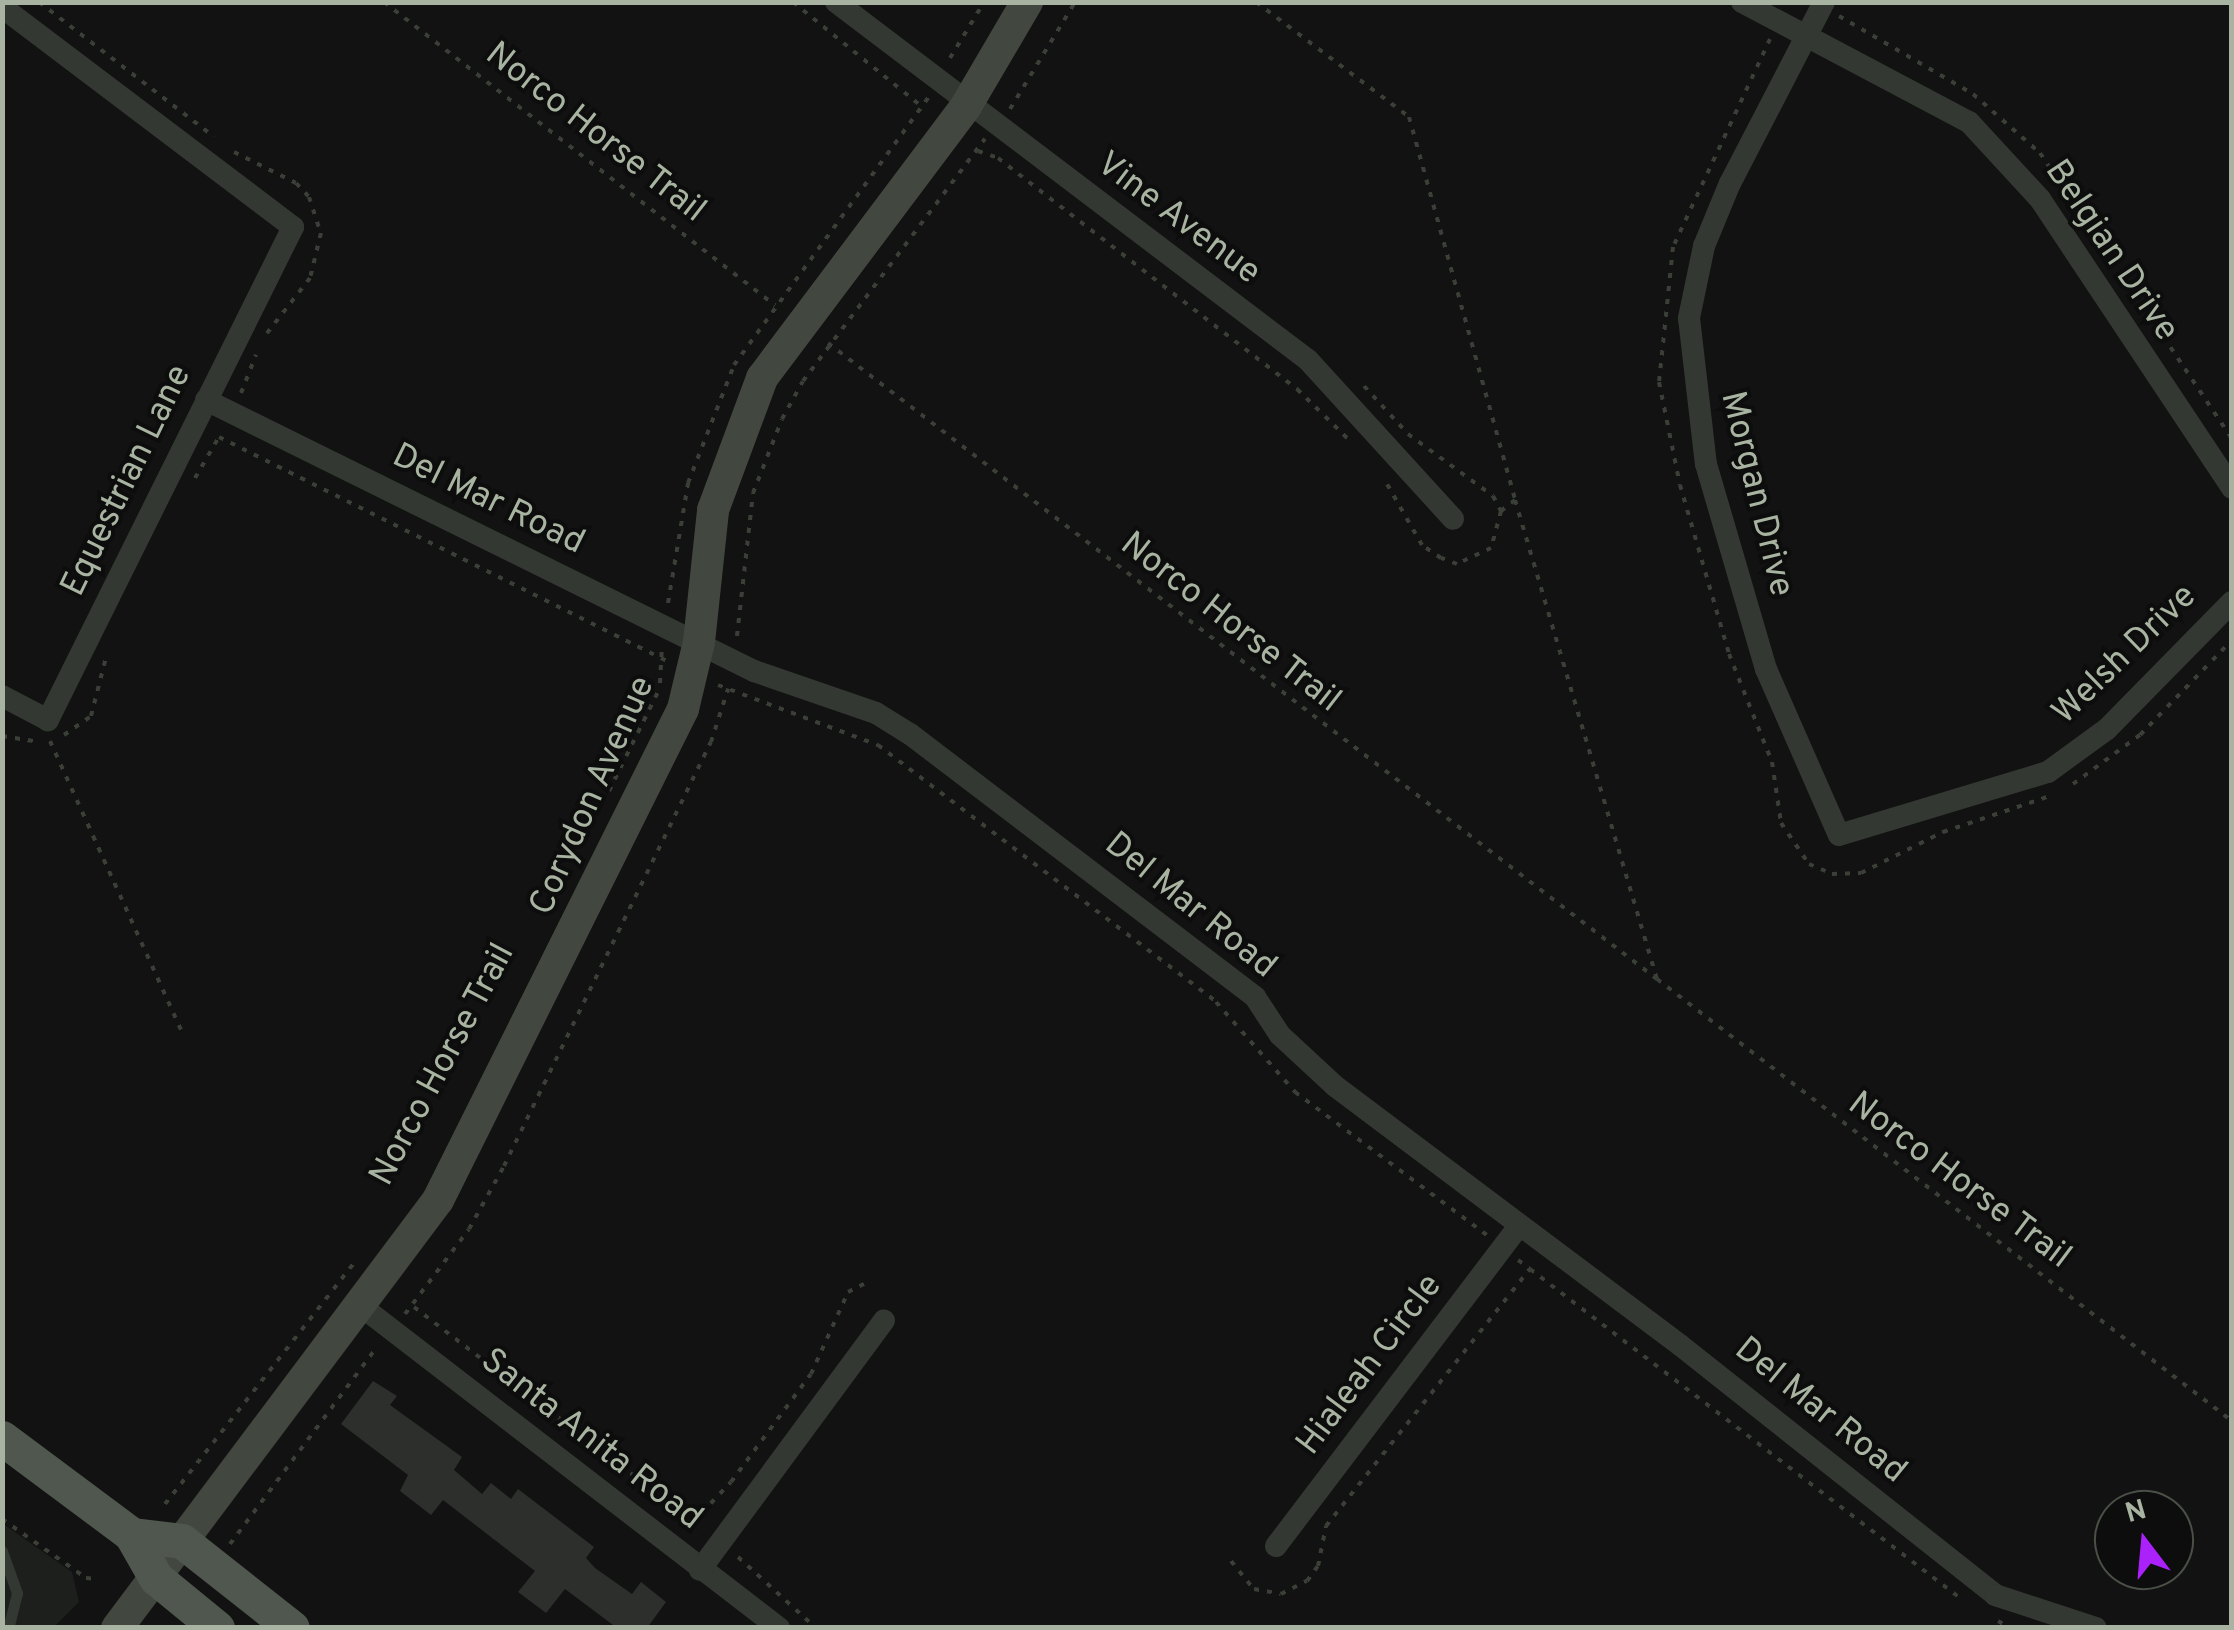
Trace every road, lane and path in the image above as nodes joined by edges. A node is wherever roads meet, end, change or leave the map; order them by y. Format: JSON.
{"nodes":[{"id":1,"x":384,"y":2,"type":"edge"},
{"id":2,"x":793,"y":2,"type":"edge"},
{"id":3,"x":836,"y":2,"type":"edge"},
{"id":4,"x":984,"y":2,"type":"edge"},
{"id":5,"x":1026,"y":2,"type":"edge"},
{"id":6,"x":1256,"y":2,"type":"edge"},
{"id":7,"x":1742,"y":2,"type":"edge"},
{"id":8,"x":1824,"y":2,"type":"edge"},
{"id":9,"x":2,"y":7,"type":"edge"},
{"id":10,"x":1776,"y":20,"type":"junction"},
{"id":11,"x":1807,"y":35,"type":"junction"},
{"id":12,"x":939,"y":85,"type":"junction"},
{"id":13,"x":966,"y":106,"type":"junction"},
{"id":14,"x":922,"y":108,"type":"junction"},
{"id":15,"x":786,"y":314,"type":"junction"},
{"id":16,"x":206,"y":400,"type":"junction"},
{"id":17,"x":194,"y":479,"type":"dead end"},
{"id":18,"x":2232,"y":488,"type":"edge"},
{"id":19,"x":1515,"y":500,"type":"junction"},
{"id":20,"x":1501,"y":511,"type":"dead end"},
{"id":21,"x":1453,"y":520,"type":"dead end"},
{"id":22,"x":2232,"y":602,"type":"edge"},
{"id":23,"x":666,"y":626,"type":"junction"},
{"id":24,"x":2232,"y":640,"type":"edge"},
{"id":25,"x":698,"y":642,"type":"junction"},
{"id":26,"x":110,"y":648,"type":"dead end"},
{"id":27,"x":661,"y":657,"type":"junction"},
{"id":28,"x":690,"y":676,"type":"junction"},
{"id":29,"x":2,"y":696,"type":"edge"},
{"id":30,"x":2,"y":736,"type":"edge"},
{"id":31,"x":50,"y":741,"type":"junction"},
{"id":32,"x":2064,"y":789,"type":"dead end"},
{"id":33,"x":2051,"y":795,"type":"dead end"},
{"id":34,"x":601,"y":808,"type":"dead end"},
{"id":35,"x":1840,"y":835,"type":"joint"},
{"id":36,"x":1656,"y":979,"type":"junction"},
{"id":37,"x":184,"y":1036,"type":"dead end"},
{"id":38,"x":2232,"y":1172,"type":"edge"},
{"id":39,"x":2232,"y":1197,"type":"edge"},
{"id":40,"x":1519,"y":1226,"type":"junction"},
{"id":41,"x":1503,"y":1247,"type":"junction"},
{"id":42,"x":358,"y":1257,"type":"dead end"},
{"id":43,"x":1530,"y":1270,"type":"junction"},
{"id":44,"x":868,"y":1282,"type":"dead end"},
{"id":45,"x":361,"y":1306,"type":"junction"},
{"id":46,"x":412,"y":1306,"type":"dead end"},
{"id":47,"x":884,"y":1320,"type":"dead end"},
{"id":48,"x":2232,"y":1421,"type":"edge"},
{"id":49,"x":2,"y":1438,"type":"edge"},
{"id":50,"x":165,"y":1504,"type":"dead end"},
{"id":51,"x":2,"y":1519,"type":"edge"},
{"id":52,"x":693,"y":1522,"type":"junction"},
{"id":53,"x":131,"y":1535,"type":"junction"},
{"id":54,"x":182,"y":1541,"type":"junction"},
{"id":55,"x":721,"y":1542,"type":"junction"},
{"id":56,"x":1276,"y":1546,"type":"dead end"},
{"id":57,"x":2,"y":1551,"type":"edge"},
{"id":58,"x":1231,"y":1561,"type":"dead end"},
{"id":59,"x":700,"y":1570,"type":"junction"},
{"id":60,"x":97,"y":1578,"type":"dead end"},
{"id":61,"x":156,"y":1578,"type":"junction"},
{"id":62,"x":1972,"y":1606,"type":"dead end"},
{"id":63,"x":1984,"y":1613,"type":"dead end"},
{"id":64,"x":8,"y":1628,"type":"edge"},
{"id":65,"x":116,"y":1628,"type":"edge"},
{"id":66,"x":216,"y":1628,"type":"edge"},
{"id":67,"x":292,"y":1628,"type":"edge"},
{"id":68,"x":779,"y":1628,"type":"edge"},
{"id":69,"x":816,"y":1628,"type":"edge"},
{"id":70,"x":2010,"y":1628,"type":"edge"},
{"id":71,"x":2096,"y":1628,"type":"edge"}],
"edges":[{"from":1,"to":15,"type":"path","name":"Norco Horse Trail"},
{"from":2,"to":14,"type":"path"},
{"from":3,"to":12,"type":"street","name":"Vine Avenue"},
{"from":4,"to":12,"type":"path"},
{"from":5,"to":13,"type":"main road","name":"Corydon Avenue"},
{"from":6,"to":19,"type":"path"},
{"from":7,"to":10,"type":"street","name":"Belgian Drive"},
{"from":8,"to":11,"type":"street","name":"Morgan Drive"},
{"from":9,"to":16,"type":"street","name":"Equestrian Lane"},
{"from":10,"to":11,"type":"street","name":"Belgian Drive"},
{"from":10,"to":33,"type":"path"},
{"from":11,"to":18,"type":"street","name":"Belgian Drive"},
{"from":11,"to":35,"type":"street","name":"Morgan Drive"},
{"from":12,"to":13,"type":"street","name":"Vine Avenue"},
{"from":12,"to":14,"type":"path"},
{"from":13,"to":15,"type":"main road","name":"Corydon Avenue"},
{"from":13,"to":21,"type":"street","name":"Vine Avenue"},
{"from":14,"to":15,"type":"path"},
{"from":15,"to":23,"type":"path"},
{"from":15,"to":25,"type":"main road","name":"Corydon Avenue"},
{"from":15,"to":36,"type":"path","name":"Norco Horse Trail"},
{"from":16,"to":23,"type":"street","name":"Del Mar Road"},
{"from":16,"to":29,"type":"street","name":"Equestrian Lane"},
{"from":17,"to":27,"type":"path"},
{"from":19,"to":20,"type":"path"},
{"from":19,"to":36,"type":"path"},
{"from":22,"to":35,"type":"street","name":"Welsh Drive"},
{"from":23,"to":25,"type":"street","name":"Del Mar Road"},
{"from":23,"to":27,"type":"path"},
{"from":24,"to":32,"type":"path"},
{"from":25,"to":28,"type":"main road","name":"Corydon Avenue"},
{"from":25,"to":40,"type":"street","name":"Del Mar Road"},
{"from":26,"to":31,"type":"path"},
{"from":27,"to":28,"type":"path"},
{"from":27,"to":34,"type":"path"},
{"from":28,"to":41,"type":"path"},
{"from":28,"to":45,"type":"main road","name":"Corydon Avenue"},
{"from":30,"to":31,"type":"path"},
{"from":31,"to":37,"type":"path"},
{"from":36,"to":48,"type":"path","name":"Norco Horse Trail"},
{"from":38,"to":39,"type":"path"},
{"from":40,"to":41,"type":"street","name":"Hialeah Circle"},
{"from":40,"to":71,"type":"street","name":"Del Mar Road"},
{"from":41,"to":43,"type":"path"},
{"from":41,"to":56,"type":"street","name":"Hialeah Circle"},
{"from":42,"to":50,"type":"path"},
{"from":43,"to":58,"type":"path"},
{"from":43,"to":62,"type":"path"},
{"from":44,"to":52,"type":"path"},
{"from":45,"to":54,"type":"main road","name":"Corydon Avenue"},
{"from":45,"to":59,"type":"street","name":"Santa Anita Road"},
{"from":46,"to":52,"type":"path"},
{"from":47,"to":55,"type":"street"},
{"from":49,"to":53,"type":"main road"},
{"from":51,"to":60,"type":"path"},
{"from":52,"to":55,"type":"path"},
{"from":53,"to":54,"type":"main road"},
{"from":53,"to":61,"type":"main road"},
{"from":54,"to":61,"type":"main road","name":"Corydon Avenue"},
{"from":54,"to":67,"type":"main road"},
{"from":55,"to":59,"type":"street"},
{"from":55,"to":69,"type":"path"},
{"from":57,"to":64,"type":"lane"},
{"from":59,"to":68,"type":"street","name":"Santa Anita Road"},
{"from":61,"to":65,"type":"main road","name":"Corydon Avenue"},
{"from":61,"to":66,"type":"main road"},
{"from":63,"to":70,"type":"path"}]}
